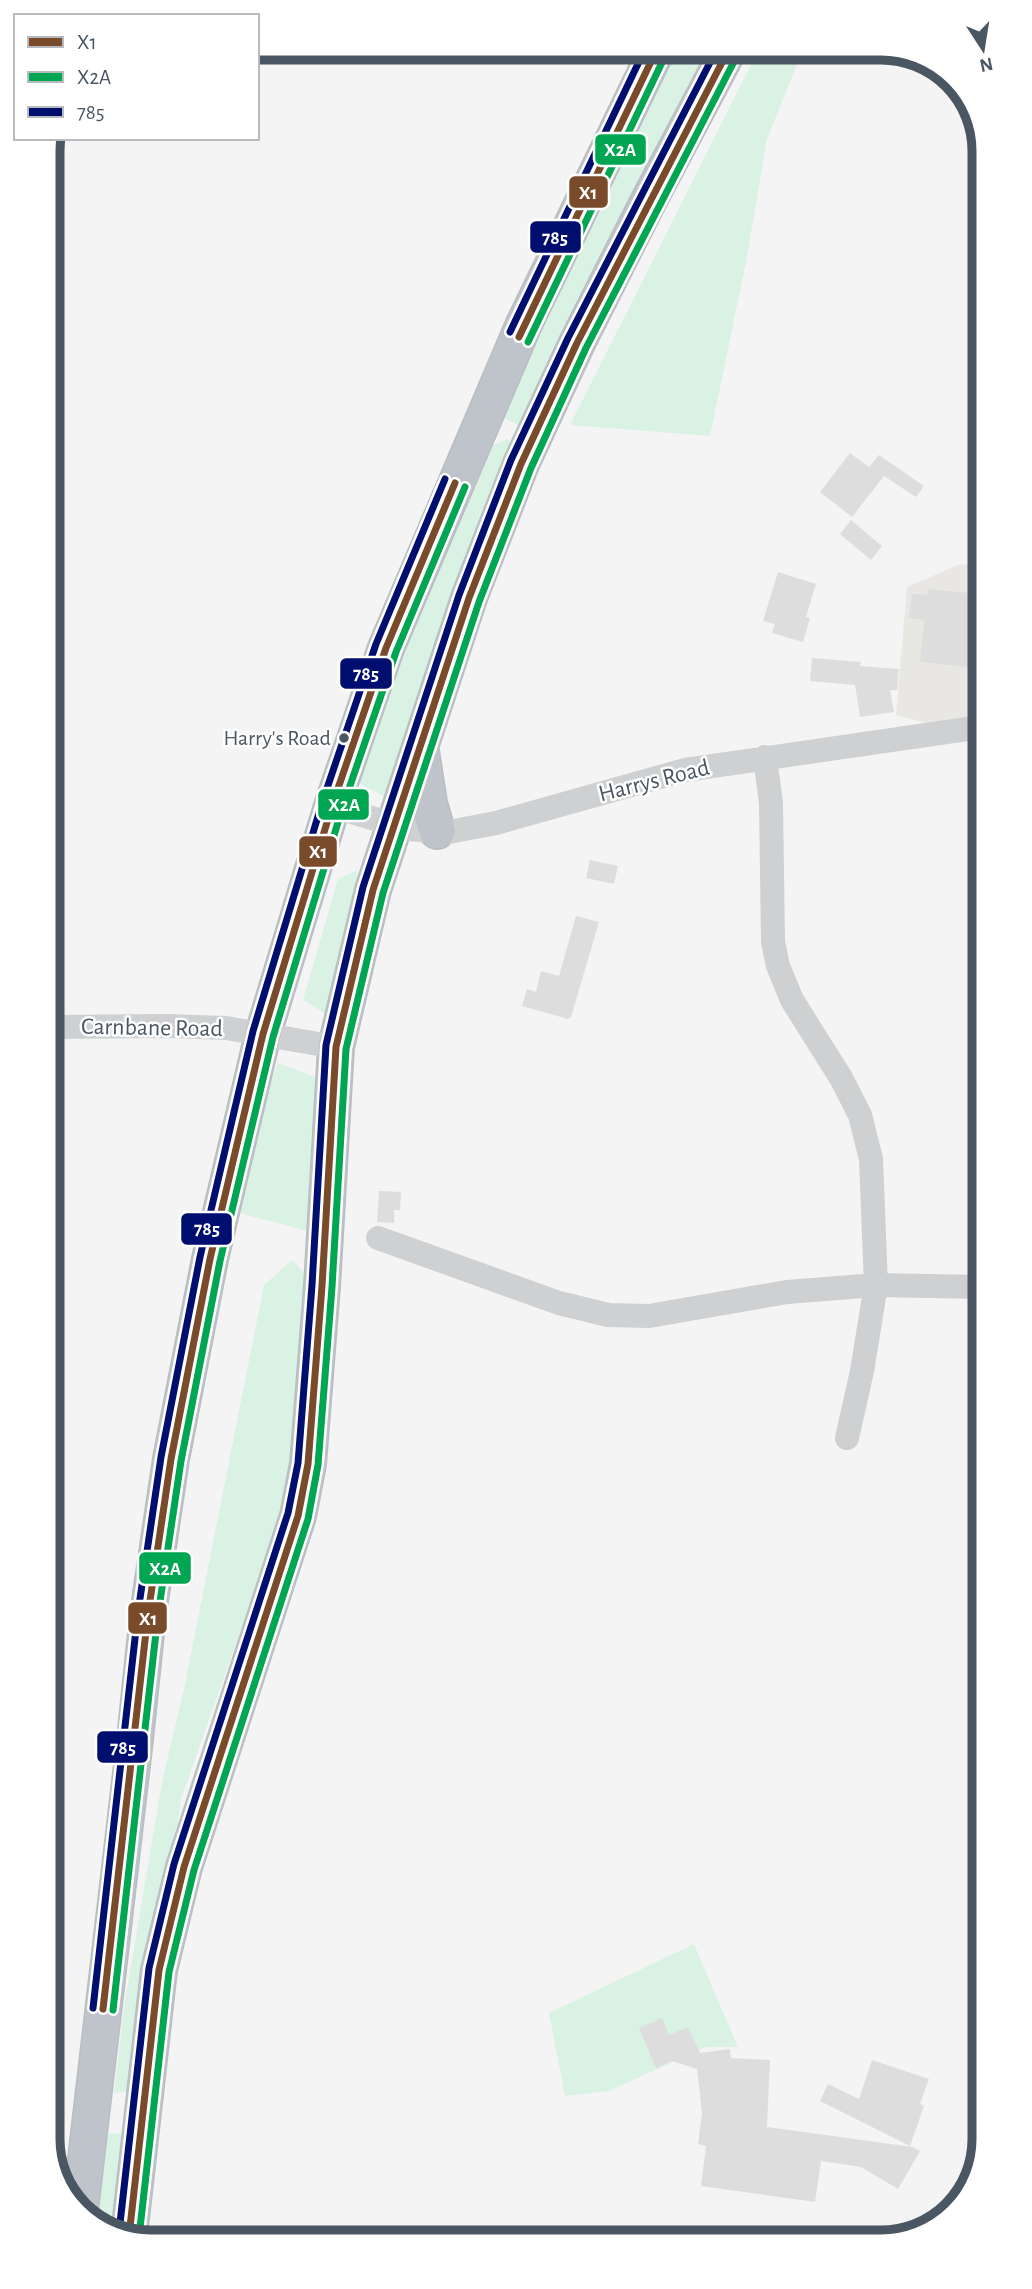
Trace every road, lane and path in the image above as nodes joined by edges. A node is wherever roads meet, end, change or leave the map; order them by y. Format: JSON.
{"nodes":[{"id":1,"x":652,"y":60,"type":"edge"},
{"id":2,"x":723,"y":60,"type":"edge"},
{"id":3,"x":972,"y":728,"type":"edge"},
{"id":4,"x":420,"y":744,"type":"junction"},
{"id":5,"x":765,"y":757,"type":"junction"},
{"id":6,"x":332,"y":806,"type":"junction"},
{"id":7,"x":395,"y":823,"type":"junction"},
{"id":8,"x":437,"y":831,"type":"junction"},
{"id":9,"x":60,"y":1027,"type":"edge"},
{"id":10,"x":263,"y":1034,"type":"junction"},
{"id":11,"x":336,"y":1047,"type":"junction"},
{"id":12,"x":378,"y":1238,"type":"dead end"},
{"id":13,"x":876,"y":1284,"type":"junction"},
{"id":14,"x":972,"y":1287,"type":"edge"},
{"id":15,"x":847,"y":1437,"type":"dead end"},
{"id":16,"x":81,"y":2198,"type":"edge"},
{"id":17,"x":130,"y":2227,"type":"edge"}],
"edges":[{"from":1,"to":6,"type":"highway"},
{"from":2,"to":4,"type":"highway"},
{"from":3,"to":5,"type":"street","name":"Harrys Road"},
{"from":4,"to":7,"type":"highway"},
{"from":4,"to":8,"type":"highway"},
{"from":5,"to":8,"type":"street","name":"Harrys Road"},
{"from":5,"to":13,"type":"street"},
{"from":6,"to":7,"type":"street","name":"Harrys Road"},
{"from":6,"to":10,"type":"highway"},
{"from":7,"to":8,"type":"street","name":"Harrys Road"},
{"from":7,"to":11,"type":"highway"},
{"from":9,"to":10,"type":"street","name":"Carnbane Road"},
{"from":10,"to":11,"type":"street","name":"Carnbane Road"},
{"from":10,"to":16,"type":"highway"},
{"from":11,"to":17,"type":"highway"},
{"from":12,"to":13,"type":"street"},
{"from":13,"to":14,"type":"street"},
{"from":13,"to":15,"type":"street"}]}
